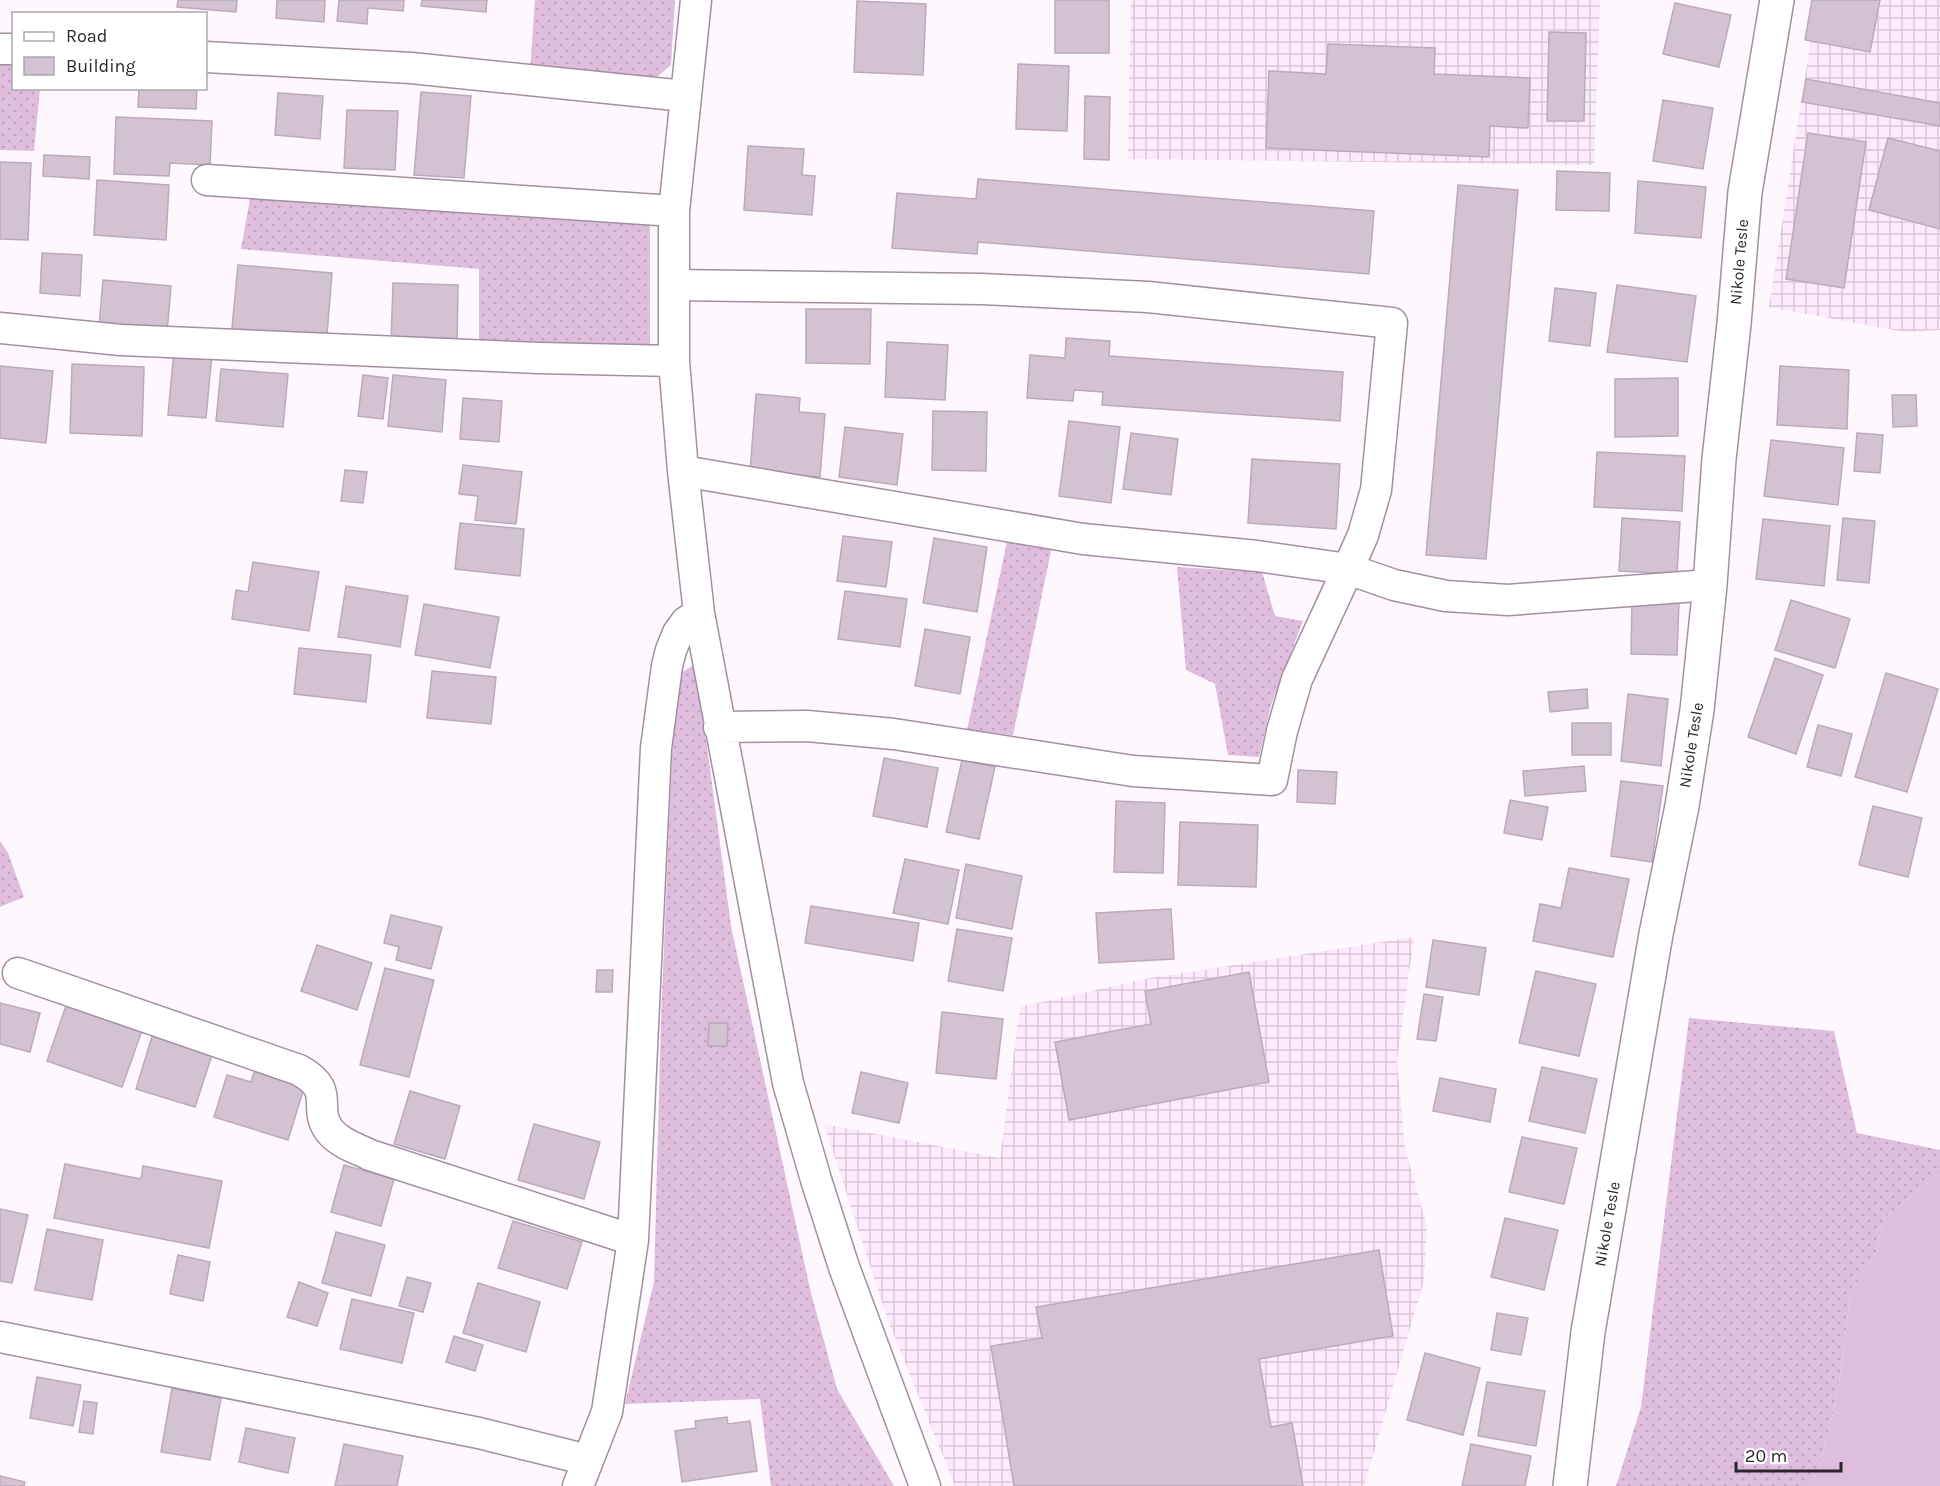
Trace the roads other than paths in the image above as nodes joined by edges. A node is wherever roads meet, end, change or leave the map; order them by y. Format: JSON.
{"nodes":[{"id":1,"x":696,"y":0,"type":"edge"},
{"id":2,"x":1777,"y":0,"type":"edge"},
{"id":3,"x":207,"y":57,"type":"edge"},
{"id":4,"x":685,"y":96,"type":"junction"},
{"id":5,"x":207,"y":180,"type":"dead end"},
{"id":6,"x":674,"y":211,"type":"junction"},
{"id":7,"x":674,"y":285,"type":"junction"},
{"id":8,"x":0,"y":328,"type":"edge"},
{"id":9,"x":674,"y":362,"type":"junction"},
{"id":10,"x":683,"y":471,"type":"junction"},
{"id":11,"x":1348,"y":569,"type":"junction"},
{"id":12,"x":1710,"y":585,"type":"junction"},
{"id":13,"x":699,"y":613,"type":"junction"},
{"id":14,"x":719,"y":727,"type":"junction"},
{"id":15,"x":18,"y":973,"type":"dead end"},
{"id":16,"x":633,"y":1240,"type":"junction"},
{"id":17,"x":0,"y":1337,"type":"edge"},
{"id":18,"x":583,"y":1473,"type":"edge"},
{"id":19,"x":925,"y":1486,"type":"edge"},
{"id":20,"x":1570,"y":1486,"type":"edge"}],
"edges":[{"from":1,"to":4,"type":"street"},
{"from":2,"to":12,"type":"street","name":"Nikole Tesle"},
{"from":3,"to":4,"type":"street"},
{"from":4,"to":6,"type":"street"},
{"from":5,"to":6,"type":"street"},
{"from":6,"to":7,"type":"street"},
{"from":7,"to":9,"type":"street"},
{"from":7,"to":11,"type":"street"},
{"from":8,"to":9,"type":"street"},
{"from":9,"to":10,"type":"street"},
{"from":10,"to":11,"type":"street"},
{"from":10,"to":13,"type":"street"},
{"from":11,"to":12,"type":"street"},
{"from":11,"to":14,"type":"street"},
{"from":12,"to":20,"type":"street","name":"Nikole Tesle"},
{"from":13,"to":14,"type":"street"},
{"from":13,"to":16,"type":"street"},
{"from":14,"to":19,"type":"street"},
{"from":15,"to":16,"type":"street"},
{"from":16,"to":18,"type":"street"},
{"from":17,"to":18,"type":"street"}]}
